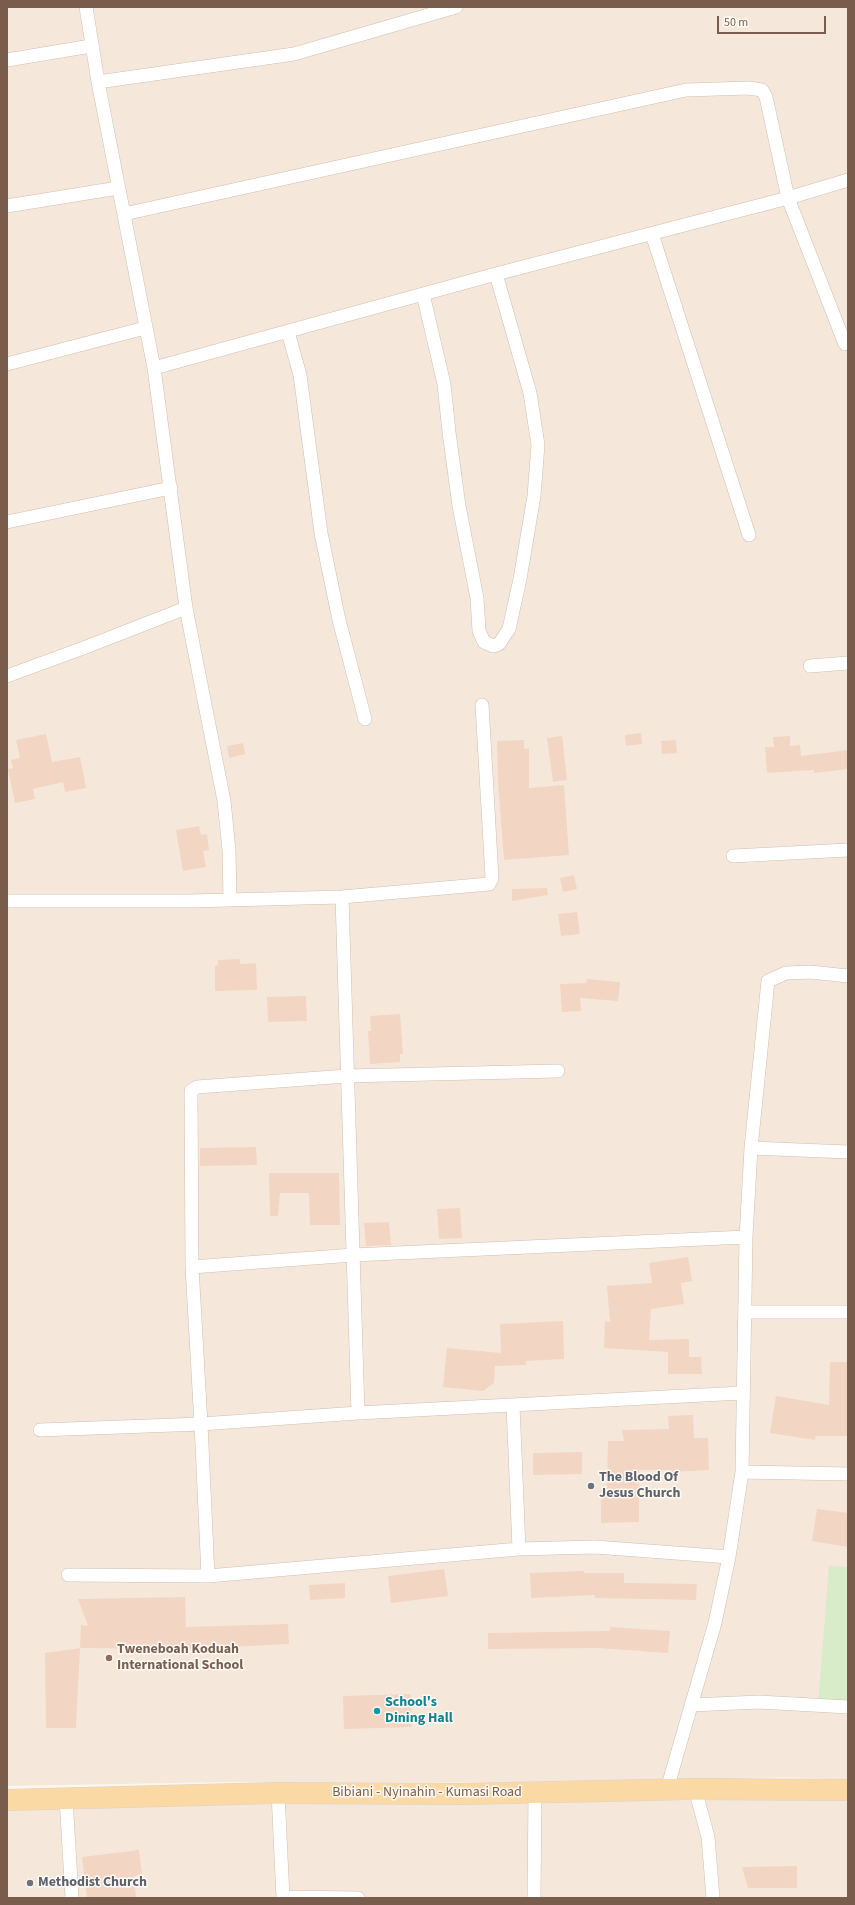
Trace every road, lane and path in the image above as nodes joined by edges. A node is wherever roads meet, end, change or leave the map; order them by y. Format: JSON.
{"nodes":[{"id":1,"x":86,"y":7,"type":"edge"},
{"id":2,"x":456,"y":7,"type":"edge"},
{"id":3,"x":92,"y":46,"type":"junction"},
{"id":4,"x":7,"y":60,"type":"edge"},
{"id":5,"x":98,"y":82,"type":"junction"},
{"id":6,"x":848,"y":180,"type":"edge"},
{"id":7,"x":118,"y":188,"type":"junction"},
{"id":8,"x":788,"y":198,"type":"junction"},
{"id":9,"x":7,"y":206,"type":"edge"},
{"id":10,"x":124,"y":214,"type":"junction"},
{"id":11,"x":652,"y":234,"type":"junction"},
{"id":12,"x":496,"y":274,"type":"junction"},
{"id":13,"x":423,"y":294,"type":"junction"},
{"id":14,"x":145,"y":328,"type":"junction"},
{"id":15,"x":288,"y":332,"type":"junction"},
{"id":16,"x":845,"y":344,"type":"dead end"},
{"id":17,"x":7,"y":364,"type":"edge"},
{"id":18,"x":154,"y":368,"type":"junction"},
{"id":19,"x":171,"y":488,"type":"junction"},
{"id":20,"x":7,"y":522,"type":"edge"},
{"id":21,"x":749,"y":535,"type":"dead end"},
{"id":22,"x":186,"y":608,"type":"junction"},
{"id":23,"x":848,"y":663,"type":"edge"},
{"id":24,"x":810,"y":666,"type":"dead end"},
{"id":25,"x":7,"y":676,"type":"edge"},
{"id":26,"x":482,"y":705,"type":"dead end"},
{"id":27,"x":365,"y":719,"type":"dead end"},
{"id":28,"x":848,"y":850,"type":"edge"},
{"id":29,"x":732,"y":856,"type":"dead end"},
{"id":30,"x":342,"y":897,"type":"junction"},
{"id":31,"x":230,"y":900,"type":"junction"},
{"id":32,"x":7,"y":901,"type":"edge"},
{"id":33,"x":848,"y":976,"type":"edge"},
{"id":34,"x":558,"y":1071,"type":"dead end"},
{"id":35,"x":347,"y":1076,"type":"junction"},
{"id":36,"x":751,"y":1148,"type":"junction"},
{"id":37,"x":848,"y":1152,"type":"edge"},
{"id":38,"x":746,"y":1237,"type":"junction"},
{"id":39,"x":353,"y":1255,"type":"junction"},
{"id":40,"x":192,"y":1267,"type":"junction"},
{"id":41,"x":745,"y":1312,"type":"junction"},
{"id":42,"x":848,"y":1312,"type":"edge"},
{"id":43,"x":742,"y":1393,"type":"junction"},
{"id":44,"x":513,"y":1405,"type":"junction"},
{"id":45,"x":358,"y":1413,"type":"junction"},
{"id":46,"x":202,"y":1424,"type":"junction"},
{"id":47,"x":40,"y":1430,"type":"dead end"},
{"id":48,"x":742,"y":1472,"type":"junction"},
{"id":49,"x":848,"y":1474,"type":"edge"},
{"id":50,"x":518,"y":1549,"type":"junction"},
{"id":51,"x":729,"y":1557,"type":"junction"},
{"id":52,"x":68,"y":1574,"type":"dead end"},
{"id":53,"x":208,"y":1576,"type":"junction"},
{"id":54,"x":692,"y":1704,"type":"junction"},
{"id":55,"x":848,"y":1707,"type":"edge"},
{"id":56,"x":695,"y":1789,"type":"junction"},
{"id":57,"x":668,"y":1790,"type":"junction"},
{"id":58,"x":848,"y":1790,"type":"edge"},
{"id":59,"x":278,"y":1793,"type":"junction"},
{"id":60,"x":535,"y":1793,"type":"junction"},
{"id":61,"x":66,"y":1798,"type":"junction"},
{"id":62,"x":7,"y":1800,"type":"edge"},
{"id":63,"x":283,"y":1897,"type":"edge"},
{"id":64,"x":72,"y":1898,"type":"edge"},
{"id":65,"x":358,"y":1898,"type":"edge"},
{"id":66,"x":534,"y":1898,"type":"edge"},
{"id":67,"x":713,"y":1898,"type":"edge"}],
"edges":[{"from":1,"to":3,"type":"street"},
{"from":2,"to":5,"type":"street"},
{"from":3,"to":4,"type":"street"},
{"from":3,"to":5,"type":"street"},
{"from":5,"to":7,"type":"street"},
{"from":6,"to":8,"type":"street"},
{"from":7,"to":9,"type":"street"},
{"from":7,"to":10,"type":"street"},
{"from":8,"to":10,"type":"street"},
{"from":8,"to":11,"type":"street"},
{"from":8,"to":16,"type":"street"},
{"from":10,"to":14,"type":"street"},
{"from":11,"to":12,"type":"street"},
{"from":11,"to":21,"type":"street"},
{"from":12,"to":13,"type":"street"},
{"from":12,"to":13,"type":"street"},
{"from":13,"to":15,"type":"street"},
{"from":14,"to":17,"type":"street"},
{"from":14,"to":18,"type":"street"},
{"from":15,"to":18,"type":"street"},
{"from":15,"to":27,"type":"street"},
{"from":18,"to":19,"type":"street"},
{"from":19,"to":20,"type":"street"},
{"from":19,"to":22,"type":"street"},
{"from":22,"to":25,"type":"street"},
{"from":22,"to":31,"type":"street"},
{"from":23,"to":24,"type":"street"},
{"from":26,"to":30,"type":"street"},
{"from":28,"to":29,"type":"street"},
{"from":30,"to":31,"type":"street"},
{"from":30,"to":35,"type":"street"},
{"from":31,"to":32,"type":"street"},
{"from":33,"to":36,"type":"street"},
{"from":34,"to":35,"type":"street"},
{"from":35,"to":39,"type":"street"},
{"from":35,"to":40,"type":"street"},
{"from":36,"to":37,"type":"street"},
{"from":36,"to":38,"type":"street"},
{"from":38,"to":39,"type":"street"},
{"from":38,"to":41,"type":"street"},
{"from":39,"to":40,"type":"street"},
{"from":39,"to":45,"type":"street"},
{"from":40,"to":46,"type":"street"},
{"from":41,"to":42,"type":"street"},
{"from":41,"to":43,"type":"street"},
{"from":43,"to":44,"type":"street"},
{"from":43,"to":48,"type":"street"},
{"from":44,"to":45,"type":"street"},
{"from":44,"to":50,"type":"street"},
{"from":45,"to":46,"type":"street"},
{"from":46,"to":47,"type":"street"},
{"from":46,"to":53,"type":"street"},
{"from":48,"to":49,"type":"street"},
{"from":48,"to":51,"type":"street"},
{"from":50,"to":51,"type":"street"},
{"from":50,"to":53,"type":"street"},
{"from":51,"to":54,"type":"street"},
{"from":52,"to":53,"type":"street"},
{"from":54,"to":55,"type":"street"},
{"from":54,"to":57,"type":"street"},
{"from":56,"to":57,"type":"main road","name":"Bibiani - Nyinahin - Kumasi Road"},
{"from":56,"to":58,"type":"main road","name":"Bibiani - Nyinahin - Kumasi Road"},
{"from":56,"to":67,"type":"street"},
{"from":57,"to":60,"type":"main road","name":"Bibiani - Nyinahin - Kumasi Road"},
{"from":59,"to":60,"type":"main road","name":"Bibiani - Nyinahin - Kumasi Road"},
{"from":59,"to":61,"type":"main road","name":"Bibiani - Nyinahin - Kumasi Road"},
{"from":59,"to":63,"type":"street"},
{"from":60,"to":66,"type":"street"},
{"from":61,"to":62,"type":"main road","name":"Bibiani - Nyinahin - Kumasi Road"},
{"from":61,"to":64,"type":"street"},
{"from":63,"to":65,"type":"street"}]}
